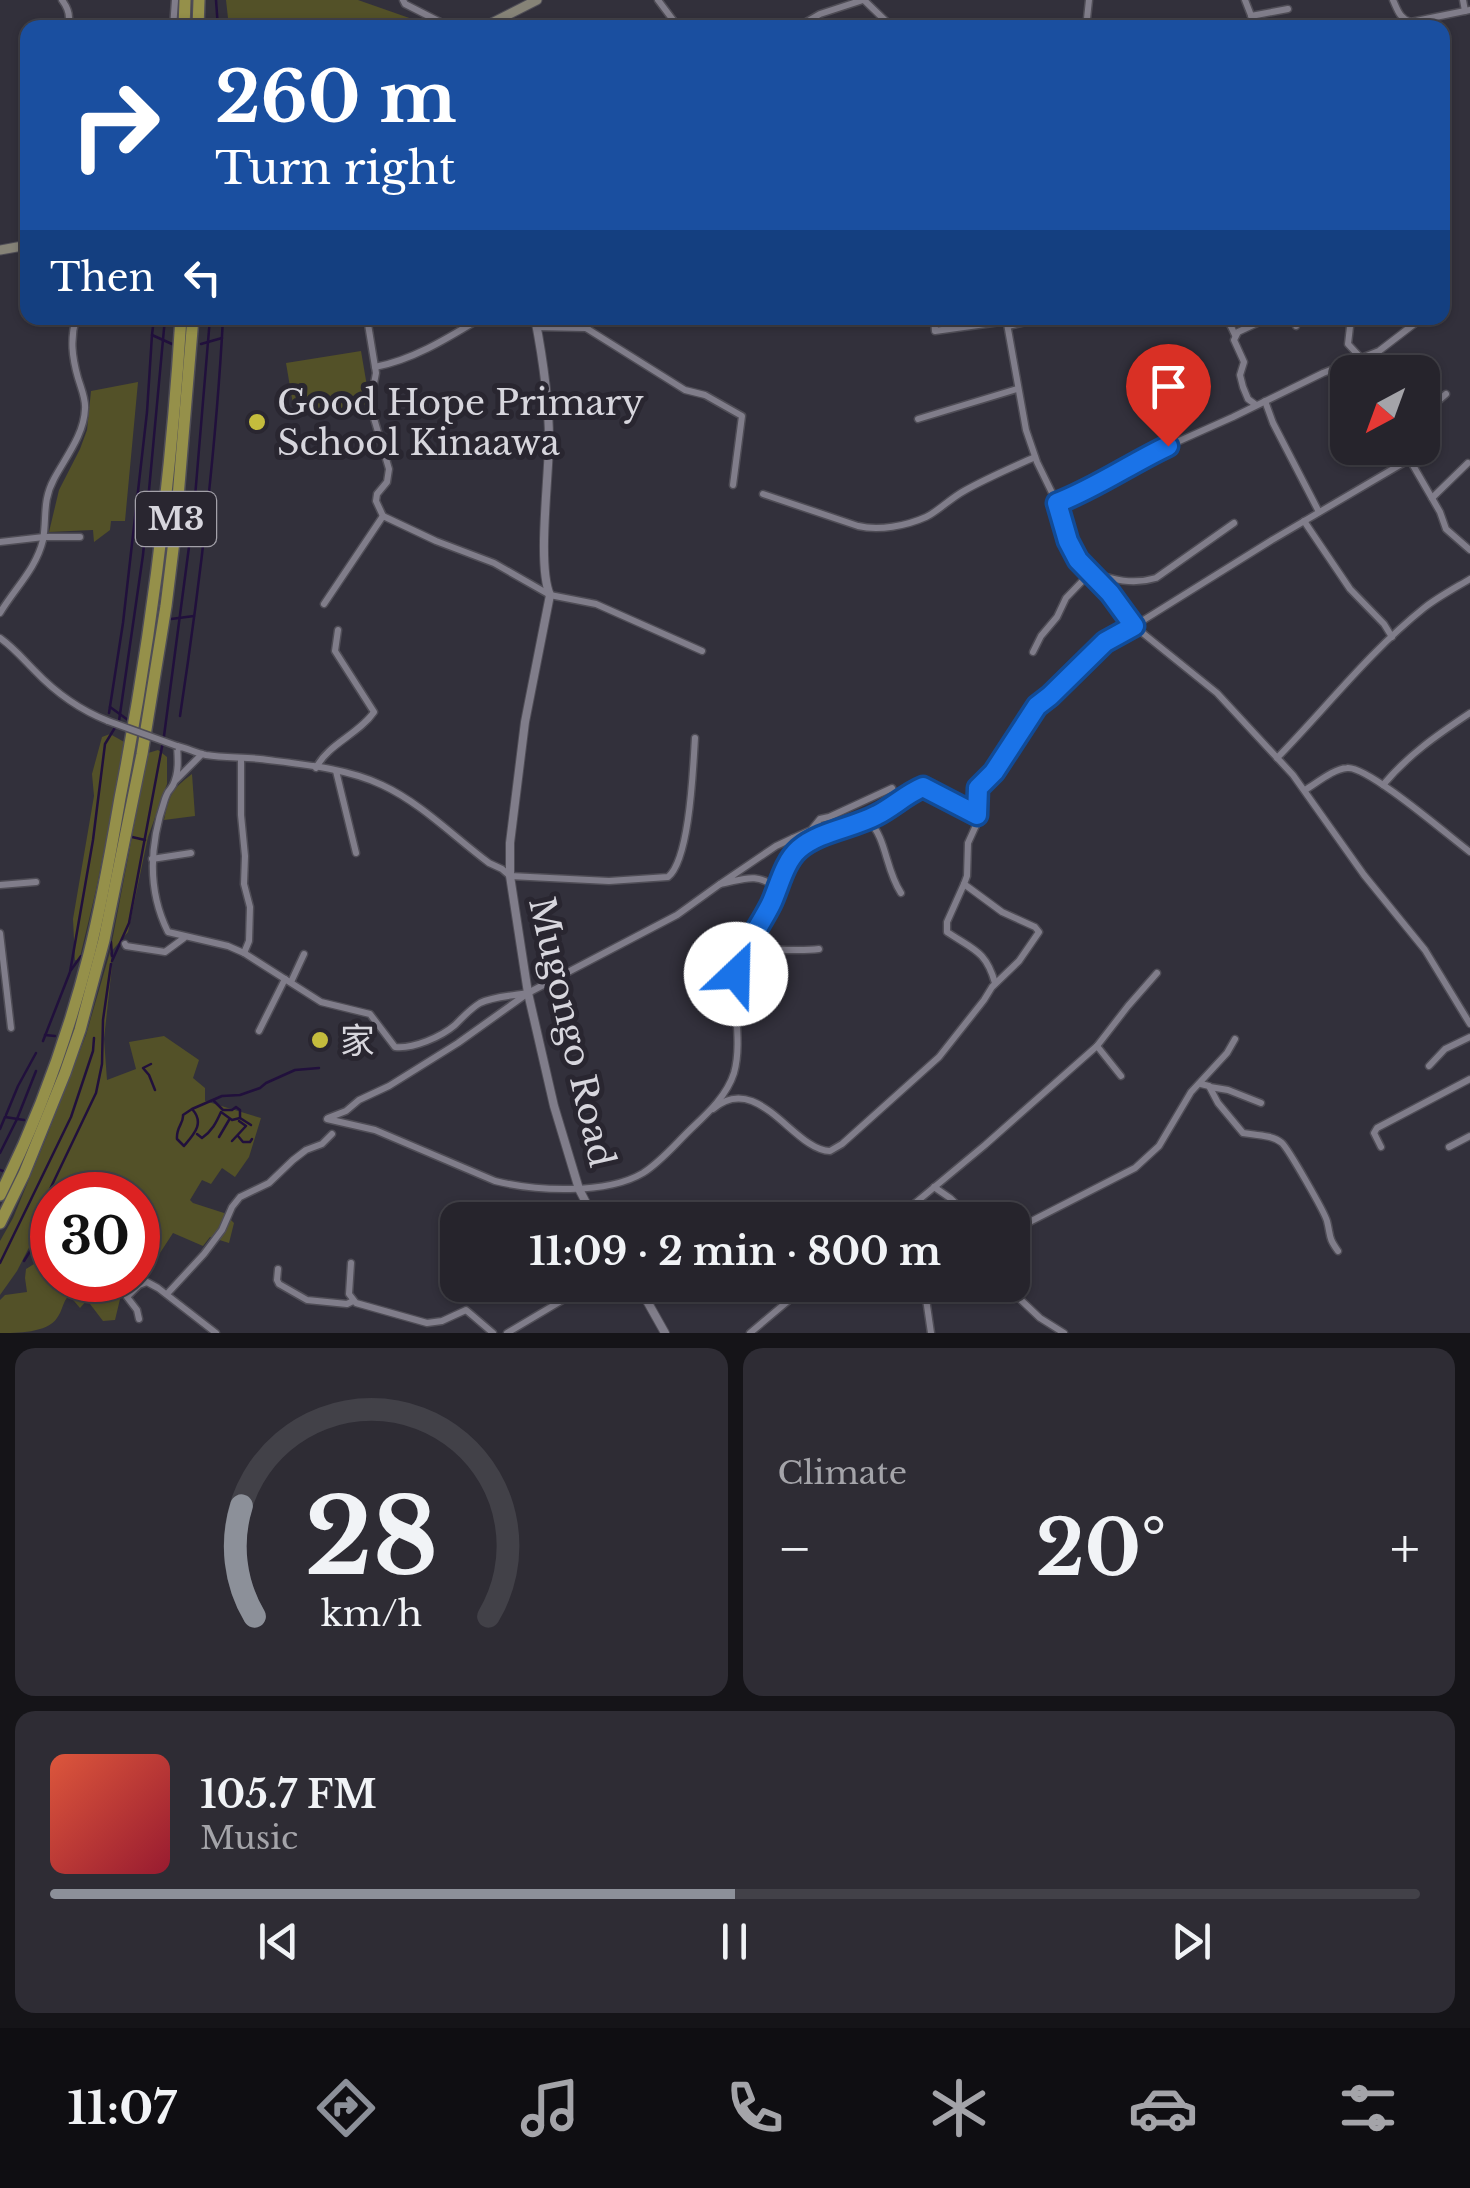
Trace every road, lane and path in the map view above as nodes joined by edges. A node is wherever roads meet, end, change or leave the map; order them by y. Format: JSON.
{"nodes":[{"id":1,"x":394,"y":0,"type":"edge"},
{"id":2,"x":537,"y":0,"type":"edge"},
{"id":3,"x":864,"y":0,"type":"edge"},
{"id":4,"x":1246,"y":0,"type":"edge"},
{"id":5,"x":1462,"y":0,"type":"edge"},
{"id":6,"x":404,"y":2,"type":"edge"},
{"id":7,"x":1288,"y":9,"type":"dead end"},
{"id":8,"x":1468,"y":10,"type":"edge"},
{"id":9,"x":1251,"y":16,"type":"junction"},
{"id":10,"x":437,"y":20,"type":"edge"},
{"id":11,"x":498,"y":20,"type":"edge"},
{"id":12,"x":810,"y":20,"type":"edge"},
{"id":13,"x":885,"y":20,"type":"edge"},
{"id":14,"x":1253,"y":20,"type":"edge"},
{"id":15,"x":1420,"y":20,"type":"edge"},
{"id":16,"x":74,"y":325,"type":"edge"},
{"id":17,"x":180,"y":325,"type":"edge"},
{"id":18,"x":192,"y":325,"type":"edge"},
{"id":19,"x":368,"y":325,"type":"edge"},
{"id":20,"x":469,"y":325,"type":"edge"},
{"id":21,"x":536,"y":325,"type":"edge"},
{"id":22,"x":561,"y":325,"type":"edge"},
{"id":23,"x":589,"y":325,"type":"edge"},
{"id":24,"x":934,"y":325,"type":"edge"},
{"id":25,"x":983,"y":325,"type":"edge"},
{"id":26,"x":1007,"y":325,"type":"edge"},
{"id":27,"x":1230,"y":325,"type":"edge"},
{"id":28,"x":1254,"y":325,"type":"edge"},
{"id":29,"x":1350,"y":325,"type":"edge"},
{"id":30,"x":1413,"y":325,"type":"edge"},
{"id":31,"x":586,"y":328,"type":"junction"},
{"id":32,"x":1235,"y":334,"type":"junction"},
{"id":33,"x":1355,"y":355,"type":"edge"},
{"id":34,"x":1367,"y":355,"type":"edge"},
{"id":35,"x":374,"y":366,"type":"junction"},
{"id":36,"x":1330,"y":372,"type":"edge"},
{"id":37,"x":1018,"y":389,"type":"junction"},
{"id":38,"x":1446,"y":394,"type":"dead end"},
{"id":39,"x":1440,"y":399,"type":"edge"},
{"id":40,"x":1260,"y":403,"type":"junction"},
{"id":41,"x":918,"y":419,"type":"dead end"},
{"id":42,"x":1160,"y":454,"type":"dead end"},
{"id":43,"x":1035,"y":456,"type":"junction"},
{"id":44,"x":1468,"y":463,"type":"edge"},
{"id":45,"x":1400,"y":465,"type":"edge"},
{"id":46,"x":1413,"y":465,"type":"edge"},
{"id":47,"x":733,"y":485,"type":"dead end"},
{"id":48,"x":763,"y":494,"type":"dead end"},
{"id":49,"x":1432,"y":498,"type":"junction"},
{"id":50,"x":1057,"y":503,"type":"junction"},
{"id":51,"x":1319,"y":512,"type":"junction"},
{"id":52,"x":383,"y":516,"type":"junction"},
{"id":53,"x":1304,"y":521,"type":"junction"},
{"id":54,"x":1234,"y":522,"type":"dead end"},
{"id":55,"x":44,"y":536,"type":"junction"},
{"id":56,"x":80,"y":537,"type":"dead end"},
{"id":57,"x":0,"y":542,"type":"edge"},
{"id":58,"x":1470,"y":550,"type":"edge"},
{"id":59,"x":1091,"y":572,"type":"junction"},
{"id":60,"x":1470,"y":579,"type":"edge"},
{"id":61,"x":1118,"y":581,"type":"junction"},
{"id":62,"x":1110,"y":593,"type":"junction"},
{"id":63,"x":550,"y":594,"type":"junction"},
{"id":64,"x":324,"y":604,"type":"dead end"},
{"id":65,"x":0,"y":613,"type":"edge"},
{"id":66,"x":1134,"y":626,"type":"junction"},
{"id":67,"x":338,"y":630,"type":"dead end"},
{"id":68,"x":1392,"y":637,"type":"junction"},
{"id":69,"x":0,"y":638,"type":"edge"},
{"id":70,"x":702,"y":651,"type":"dead end"},
{"id":71,"x":1033,"y":652,"type":"dead end"},
{"id":72,"x":1470,"y":713,"type":"edge"},
{"id":73,"x":695,"y":738,"type":"dead end"},
{"id":74,"x":176,"y":746,"type":"junction"},
{"id":75,"x":202,"y":754,"type":"junction"},
{"id":76,"x":1277,"y":758,"type":"junction"},
{"id":77,"x":241,"y":759,"type":"junction"},
{"id":78,"x":316,"y":768,"type":"junction"},
{"id":79,"x":336,"y":770,"type":"junction"},
{"id":80,"x":175,"y":781,"type":"junction"},
{"id":81,"x":1383,"y":786,"type":"junction"},
{"id":82,"x":1304,"y":790,"type":"junction"},
{"id":83,"x":897,"y":802,"type":"junction"},
{"id":84,"x":977,"y":815,"type":"junction"},
{"id":85,"x":868,"y":820,"type":"junction"},
{"id":86,"x":793,"y":838,"type":"junction"},
{"id":87,"x":800,"y":848,"type":"junction"},
{"id":88,"x":191,"y":852,"type":"dead end"},
{"id":89,"x":1470,"y":852,"type":"edge"},
{"id":90,"x":356,"y":853,"type":"dead end"},
{"id":91,"x":152,"y":859,"type":"junction"},
{"id":92,"x":750,"y":864,"type":"junction"},
{"id":93,"x":785,"y":872,"type":"junction"},
{"id":94,"x":510,"y":876,"type":"junction"},
{"id":95,"x":754,"y":877,"type":"junction"},
{"id":96,"x":763,"y":879,"type":"junction"},
{"id":97,"x":36,"y":882,"type":"dead end"},
{"id":98,"x":720,"y":884,"type":"junction"},
{"id":99,"x":964,"y":884,"type":"junction"},
{"id":100,"x":0,"y":885,"type":"edge"},
{"id":101,"x":778,"y":888,"type":"junction"},
{"id":102,"x":901,"y":893,"type":"dead end"},
{"id":103,"x":0,"y":933,"type":"edge"},
{"id":104,"x":184,"y":937,"type":"junction"},
{"id":105,"x":125,"y":944,"type":"dead end"},
{"id":106,"x":745,"y":949,"type":"junction"},
{"id":107,"x":819,"y":949,"type":"dead end"},
{"id":108,"x":244,"y":953,"type":"junction"},
{"id":109,"x":304,"y":954,"type":"dead end"},
{"id":110,"x":1156,"y":973,"type":"dead end"},
{"id":111,"x":288,"y":981,"type":"junction"},
{"id":112,"x":996,"y":984,"type":"junction"},
{"id":113,"x":528,"y":992,"type":"junction"},
{"id":114,"x":1470,"y":1024,"type":"edge"},
{"id":115,"x":11,"y":1028,"type":"dead end"},
{"id":116,"x":259,"y":1031,"type":"dead end"},
{"id":117,"x":1470,"y":1037,"type":"edge"},
{"id":118,"x":1235,"y":1039,"type":"dead end"},
{"id":119,"x":1097,"y":1046,"type":"junction"},
{"id":120,"x":1430,"y":1066,"type":"dead end"},
{"id":121,"x":1121,"y":1076,"type":"dead end"},
{"id":122,"x":1470,"y":1079,"type":"edge"},
{"id":123,"x":1205,"y":1085,"type":"junction"},
{"id":124,"x":1261,"y":1103,"type":"dead end"},
{"id":125,"x":712,"y":1109,"type":"junction"},
{"id":126,"x":332,"y":1134,"type":"dead end"},
{"id":127,"x":1470,"y":1136,"type":"edge"},
{"id":128,"x":1380,"y":1147,"type":"dead end"},
{"id":129,"x":1448,"y":1147,"type":"dead end"},
{"id":130,"x":934,"y":1187,"type":"junction"},
{"id":131,"x":579,"y":1189,"type":"junction"},
{"id":132,"x":0,"y":1195,"type":"edge"},
{"id":133,"x":586,"y":1202,"type":"edge"},
{"id":134,"x":916,"y":1202,"type":"edge"},
{"id":135,"x":955,"y":1202,"type":"edge"},
{"id":136,"x":1030,"y":1222,"type":"edge"},
{"id":137,"x":0,"y":1224,"type":"edge"},
{"id":138,"x":1338,"y":1251,"type":"dead end"},
{"id":139,"x":351,"y":1263,"type":"dead end"},
{"id":140,"x":278,"y":1269,"type":"dead end"},
{"id":141,"x":167,"y":1294,"type":"junction"},
{"id":142,"x":353,"y":1301,"type":"junction"},
{"id":143,"x":559,"y":1302,"type":"edge"},
{"id":144,"x":648,"y":1302,"type":"edge"},
{"id":145,"x":787,"y":1302,"type":"edge"},
{"id":146,"x":926,"y":1302,"type":"edge"},
{"id":147,"x":1023,"y":1302,"type":"edge"},
{"id":148,"x":139,"y":1319,"type":"dead end"},
{"id":149,"x":216,"y":1333,"type":"edge"},
{"id":150,"x":493,"y":1333,"type":"edge"},
{"id":151,"x":507,"y":1333,"type":"edge"},
{"id":152,"x":665,"y":1333,"type":"edge"},
{"id":153,"x":750,"y":1333,"type":"edge"},
{"id":154,"x":931,"y":1333,"type":"edge"},
{"id":155,"x":1064,"y":1333,"type":"edge"}],
"edges":[{"from":1,"to":6,"type":"street"},
{"from":2,"to":11,"type":"main road"},
{"from":3,"to":12,"type":"street"},
{"from":3,"to":13,"type":"street"},
{"from":4,"to":9,"type":"street"},
{"from":5,"to":8,"type":"street"},
{"from":6,"to":10,"type":"street"},
{"from":7,"to":9,"type":"street"},
{"from":8,"to":15,"type":"street"},
{"from":9,"to":14,"type":"street"},
{"from":16,"to":55,"type":"street"},
{"from":17,"to":132,"type":"highway","number":"M3"},
{"from":18,"to":137,"type":"highway","number":"M3"},
{"from":19,"to":35,"type":"street"},
{"from":20,"to":35,"type":"street"},
{"from":21,"to":63,"type":"street","name":"Mugongo Road"},
{"from":22,"to":31,"type":"street"},
{"from":23,"to":31,"type":"street"},
{"from":24,"to":25,"type":"street"},
{"from":26,"to":37,"type":"street"},
{"from":27,"to":32,"type":"street"},
{"from":28,"to":32,"type":"street"},
{"from":29,"to":33,"type":"street"},
{"from":30,"to":34,"type":"street"},
{"from":31,"to":47,"type":"street"},
{"from":32,"to":40,"type":"street"},
{"from":35,"to":52,"type":"street"},
{"from":36,"to":40,"type":"street"},
{"from":37,"to":41,"type":"street"},
{"from":37,"to":43,"type":"street"},
{"from":38,"to":39,"type":"street"},
{"from":40,"to":50,"type":"street"},
{"from":40,"to":51,"type":"street"},
{"from":42,"to":50,"type":"street"},
{"from":43,"to":48,"type":"street"},
{"from":43,"to":50,"type":"street"},
{"from":44,"to":49,"type":"street"},
{"from":45,"to":51,"type":"street"},
{"from":46,"to":49,"type":"street"},
{"from":49,"to":58,"type":"street"},
{"from":50,"to":59,"type":"street"},
{"from":51,"to":53,"type":"street"},
{"from":52,"to":63,"type":"street"},
{"from":52,"to":64,"type":"street"},
{"from":53,"to":66,"type":"street"},
{"from":53,"to":68,"type":"street"},
{"from":54,"to":61,"type":"street"},
{"from":55,"to":56,"type":"street"},
{"from":55,"to":57,"type":"street"},
{"from":55,"to":65,"type":"street"},
{"from":59,"to":61,"type":"street"},
{"from":59,"to":62,"type":"street"},
{"from":59,"to":71,"type":"street"},
{"from":60,"to":68,"type":"street"},
{"from":61,"to":62,"type":"street"},
{"from":62,"to":66,"type":"street"},
{"from":63,"to":70,"type":"street"},
{"from":63,"to":94,"type":"street","name":"Mugongo Road"},
{"from":66,"to":76,"type":"street"},
{"from":66,"to":84,"type":"street"},
{"from":67,"to":78,"type":"street"},
{"from":68,"to":76,"type":"street"},
{"from":69,"to":74,"type":"street","bridge":true},
{"from":72,"to":81,"type":"street"},
{"from":73,"to":94,"type":"street"},
{"from":74,"to":75,"type":"street"},
{"from":74,"to":80,"type":"street"},
{"from":75,"to":77,"type":"street"},
{"from":75,"to":80,"type":"street"},
{"from":76,"to":82,"type":"street"},
{"from":77,"to":78,"type":"street"},
{"from":77,"to":108,"type":"street"},
{"from":78,"to":79,"type":"street"},
{"from":79,"to":90,"type":"street"},
{"from":79,"to":94,"type":"street"},
{"from":80,"to":91,"type":"street"},
{"from":81,"to":82,"type":"street"},
{"from":81,"to":89,"type":"street"},
{"from":82,"to":114,"type":"street"},
{"from":83,"to":84,"type":"street"},
{"from":83,"to":85,"type":"street"},
{"from":83,"to":86,"type":"street"},
{"from":84,"to":99,"type":"street"},
{"from":85,"to":87,"type":"street"},
{"from":85,"to":102,"type":"street"},
{"from":86,"to":87,"type":"street"},
{"from":86,"to":92,"type":"street"},
{"from":87,"to":93,"type":"street"},
{"from":88,"to":91,"type":"street"},
{"from":91,"to":104,"type":"street"},
{"from":92,"to":95,"type":"street"},
{"from":92,"to":98,"type":"street"},
{"from":93,"to":96,"type":"street"},
{"from":93,"to":101,"type":"street"},
{"from":94,"to":113,"type":"street","name":"Mugongo Road"},
{"from":95,"to":96,"type":"street"},
{"from":95,"to":98,"type":"street"},
{"from":96,"to":101,"type":"street"},
{"from":97,"to":100,"type":"street"},
{"from":98,"to":113,"type":"street"},
{"from":99,"to":112,"type":"street"},
{"from":99,"to":112,"type":"street"},
{"from":101,"to":106,"type":"street"},
{"from":103,"to":115,"type":"street"},
{"from":104,"to":105,"type":"street"},
{"from":104,"to":108,"type":"street"},
{"from":106,"to":107,"type":"street"},
{"from":106,"to":125,"type":"street"},
{"from":108,"to":111,"type":"street"},
{"from":109,"to":111,"type":"street"},
{"from":110,"to":119,"type":"street"},
{"from":111,"to":113,"type":"street"},
{"from":111,"to":116,"type":"street"},
{"from":112,"to":125,"type":"street"},
{"from":113,"to":131,"type":"street","name":"Mugongo Road"},
{"from":113,"to":131,"type":"street"},
{"from":117,"to":120,"type":"street"},
{"from":118,"to":123,"type":"street"},
{"from":119,"to":121,"type":"street"},
{"from":119,"to":130,"type":"street"},
{"from":122,"to":128,"type":"street"},
{"from":123,"to":124,"type":"street"},
{"from":123,"to":136,"type":"street"},
{"from":123,"to":138,"type":"street"},
{"from":125,"to":131,"type":"street"},
{"from":126,"to":141,"type":"street"},
{"from":127,"to":129,"type":"street"},
{"from":130,"to":134,"type":"street"},
{"from":130,"to":135,"type":"street"},
{"from":131,"to":133,"type":"street","name":"Mugongo Road"},
{"from":139,"to":142,"type":"street"},
{"from":140,"to":142,"type":"street"},
{"from":141,"to":148,"type":"street"},
{"from":141,"to":149,"type":"street"},
{"from":142,"to":150,"type":"street"},
{"from":143,"to":151,"type":"street"},
{"from":144,"to":152,"type":"street"},
{"from":145,"to":153,"type":"street"},
{"from":146,"to":154,"type":"street"},
{"from":147,"to":155,"type":"street"}]}
